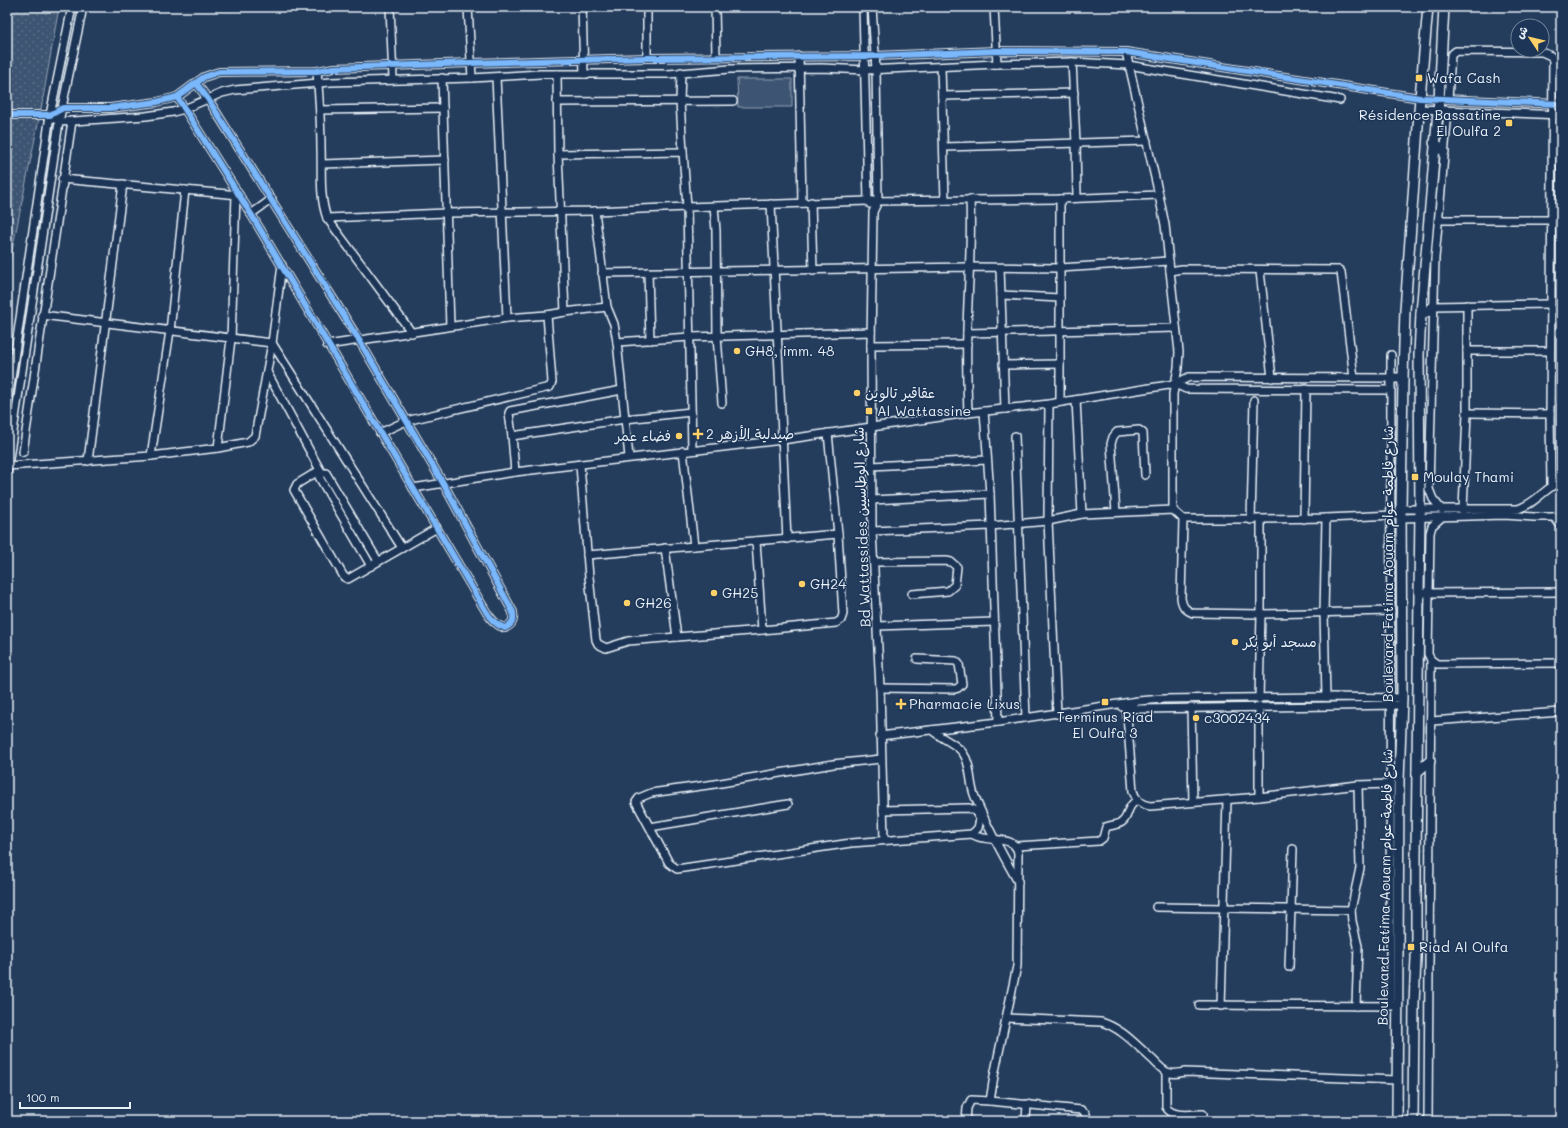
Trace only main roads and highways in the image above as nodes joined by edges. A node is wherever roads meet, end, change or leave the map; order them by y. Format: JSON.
{"nodes":[{"id":1,"x":1428,"y":7,"type":"edge"},
{"id":2,"x":1444,"y":7,"type":"edge"},
{"id":3,"x":1434,"y":143,"type":"junction"},
{"id":4,"x":1444,"y":152,"type":"road end"},
{"id":5,"x":1434,"y":306,"type":"road end"},
{"id":6,"x":1421,"y":314,"type":"junction"},
{"id":7,"x":1391,"y":378,"type":"road end"},
{"id":8,"x":1403,"y":378,"type":"junction"},
{"id":9,"x":1430,"y":761,"type":"road end"},
{"id":10,"x":1416,"y":772,"type":"junction"},
{"id":11,"x":1396,"y":1121,"type":"edge"},
{"id":12,"x":1413,"y":1121,"type":"edge"}],
"edges":[{"from":1,"to":8,"type":"main road","name":"Boulevard Fatima Aouam شارع فاطمة عوام"},
{"from":2,"to":3,"type":"main road"},
{"from":3,"to":4,"type":"main road"},
{"from":3,"to":6,"type":"main road"},
{"from":5,"to":6,"type":"main road"},
{"from":6,"to":10,"type":"main road"},
{"from":7,"to":8,"type":"main road"},
{"from":8,"to":11,"type":"main road","name":"Boulevard Fatima Aouam شارع فاطمة عوام"},
{"from":9,"to":10,"type":"main road"},
{"from":10,"to":12,"type":"main road"}]}
